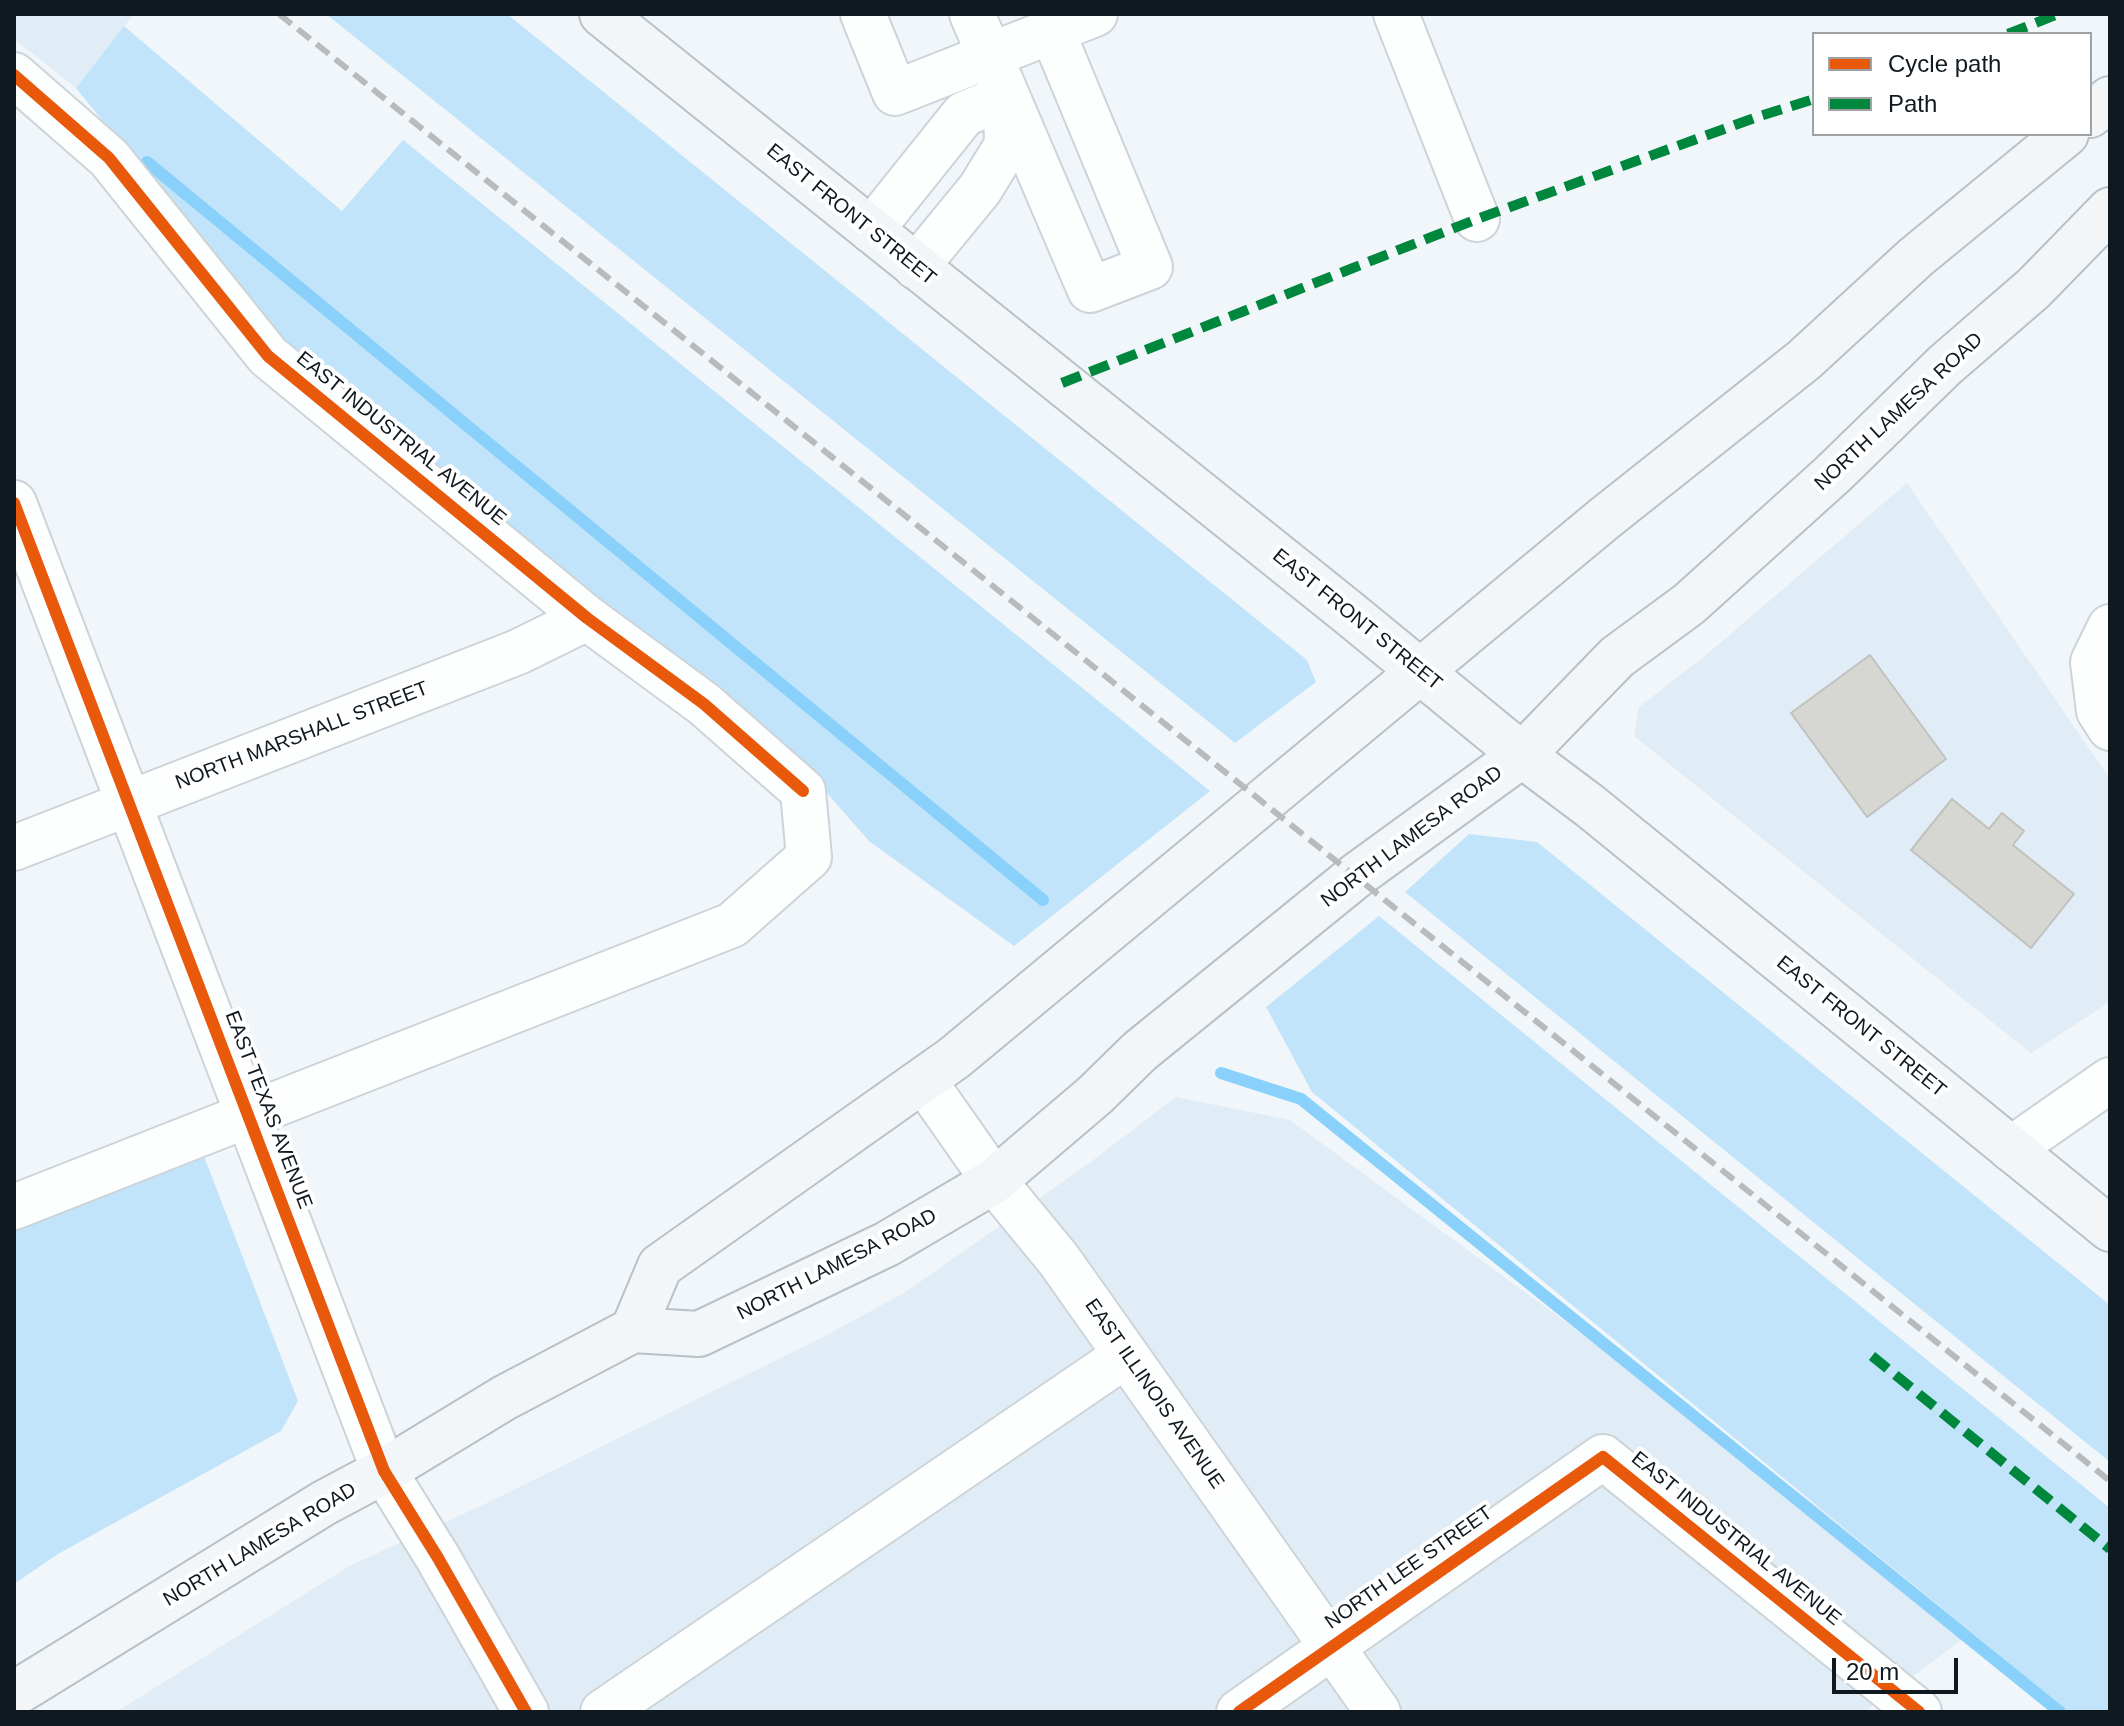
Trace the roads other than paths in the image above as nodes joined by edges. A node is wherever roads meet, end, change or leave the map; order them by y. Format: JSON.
{"nodes":[{"id":1,"x":863,"y":14,"type":"edge"},
{"id":2,"x":972,"y":14,"type":"edge"},
{"id":3,"x":1095,"y":14,"type":"edge"},
{"id":4,"x":1396,"y":14,"type":"edge"},
{"id":5,"x":611,"y":19,"type":"edge"},
{"id":6,"x":1052,"y":31,"type":"junction"},
{"id":7,"x":989,"y":56,"type":"junction"},
{"id":8,"x":14,"y":75,"type":"edge"},
{"id":9,"x":1005,"y":97,"type":"junction"},
{"id":10,"x":2110,"y":99,"type":"edge"},
{"id":11,"x":2092,"y":113,"type":"edge"},
{"id":12,"x":2064,"y":136,"type":"edge"},
{"id":13,"x":2110,"y":210,"type":"edge"},
{"id":14,"x":1477,"y":219,"type":"dead end"},
{"id":15,"x":871,"y":230,"type":"junction"},
{"id":16,"x":916,"y":267,"type":"junction"},
{"id":17,"x":14,"y":503,"type":"edge"},
{"id":18,"x":587,"y":618,"type":"junction"},
{"id":19,"x":2110,"y":627,"type":"edge"},
{"id":20,"x":1419,"y":671,"type":"junction"},
{"id":21,"x":2110,"y":728,"type":"edge"},
{"id":22,"x":1522,"y":755,"type":"junction"},
{"id":23,"x":130,"y":803,"type":"junction"},
{"id":24,"x":14,"y":848,"type":"edge"},
{"id":25,"x":2110,"y":1080,"type":"edge"},
{"id":26,"x":924,"y":1081,"type":"junction"},
{"id":27,"x":249,"y":1115,"type":"junction"},
{"id":28,"x":2011,"y":1149,"type":"junction"},
{"id":29,"x":994,"y":1181,"type":"junction"},
{"id":30,"x":14,"y":1207,"type":"edge"},
{"id":31,"x":2110,"y":1229,"type":"edge"},
{"id":32,"x":633,"y":1330,"type":"junction"},
{"id":33,"x":1126,"y":1355,"type":"junction"},
{"id":34,"x":1603,"y":1457,"type":"joint"},
{"id":35,"x":384,"y":1471,"type":"junction"},
{"id":36,"x":1332,"y":1646,"type":"junction"},
{"id":37,"x":14,"y":1694,"type":"edge"},
{"id":38,"x":1904,"y":1708,"type":"edge"},
{"id":39,"x":526,"y":1712,"type":"edge"},
{"id":40,"x":603,"y":1712,"type":"edge"},
{"id":41,"x":1239,"y":1712,"type":"edge"},
{"id":42,"x":1378,"y":1712,"type":"edge"}],
"edges":[{"from":1,"to":7,"type":"street"},
{"from":2,"to":7,"type":"street"},
{"from":3,"to":6,"type":"street"},
{"from":4,"to":14,"type":"street"},
{"from":5,"to":15,"type":"main road","name":"EAST FRONT STREET"},
{"from":6,"to":7,"type":"street"},
{"from":6,"to":9,"type":"street"},
{"from":7,"to":9,"type":"street"},
{"from":8,"to":18,"type":"street","name":"EAST INDUSTRIAL AVENUE"},
{"from":9,"to":15,"type":"street"},
{"from":9,"to":16,"type":"street"},
{"from":10,"to":11,"type":"main road"},
{"from":12,"to":20,"type":"main road"},
{"from":13,"to":22,"type":"main road","name":"NORTH LAMESA ROAD"},
{"from":15,"to":16,"type":"main road","name":"EAST FRONT STREET"},
{"from":16,"to":20,"type":"main road","name":"EAST FRONT STREET"},
{"from":17,"to":23,"type":"street","name":"EAST TEXAS AVENUE"},
{"from":18,"to":23,"type":"street","name":"NORTH MARSHALL STREET"},
{"from":18,"to":27,"type":"street","name":"EAST INDUSTRIAL AVENUE"},
{"from":19,"to":21,"type":"street"},
{"from":20,"to":22,"type":"main road","name":"EAST FRONT STREET"},
{"from":20,"to":26,"type":"main road"},
{"from":22,"to":28,"type":"main road","name":"EAST FRONT STREET"},
{"from":22,"to":29,"type":"main road","name":"NORTH LAMESA ROAD"},
{"from":23,"to":24,"type":"street","name":"NORTH MARSHALL STREET"},
{"from":23,"to":27,"type":"street","name":"EAST TEXAS AVENUE"},
{"from":25,"to":28,"type":"street"},
{"from":26,"to":29,"type":"street","name":"EAST ILLINOIS AVENUE"},
{"from":26,"to":32,"type":"main road"},
{"from":27,"to":30,"type":"street"},
{"from":27,"to":35,"type":"street","name":"EAST TEXAS AVENUE"},
{"from":28,"to":31,"type":"main road","name":"EAST FRONT STREET"},
{"from":29,"to":32,"type":"main road","name":"NORTH LAMESA ROAD"},
{"from":29,"to":33,"type":"street","name":"EAST ILLINOIS AVENUE"},
{"from":32,"to":35,"type":"main road","name":"NORTH LAMESA ROAD"},
{"from":33,"to":36,"type":"street","name":"EAST ILLINOIS AVENUE"},
{"from":33,"to":40,"type":"street"},
{"from":34,"to":36,"type":"street","name":"NORTH LEE STREET"},
{"from":34,"to":38,"type":"street","name":"EAST INDUSTRIAL AVENUE"},
{"from":35,"to":37,"type":"main road","name":"NORTH LAMESA ROAD"},
{"from":35,"to":39,"type":"street","name":"EAST TEXAS AVENUE"},
{"from":36,"to":41,"type":"street","name":"NORTH LEE STREET"},
{"from":36,"to":42,"type":"street","name":"EAST ILLINOIS AVENUE"}]}
